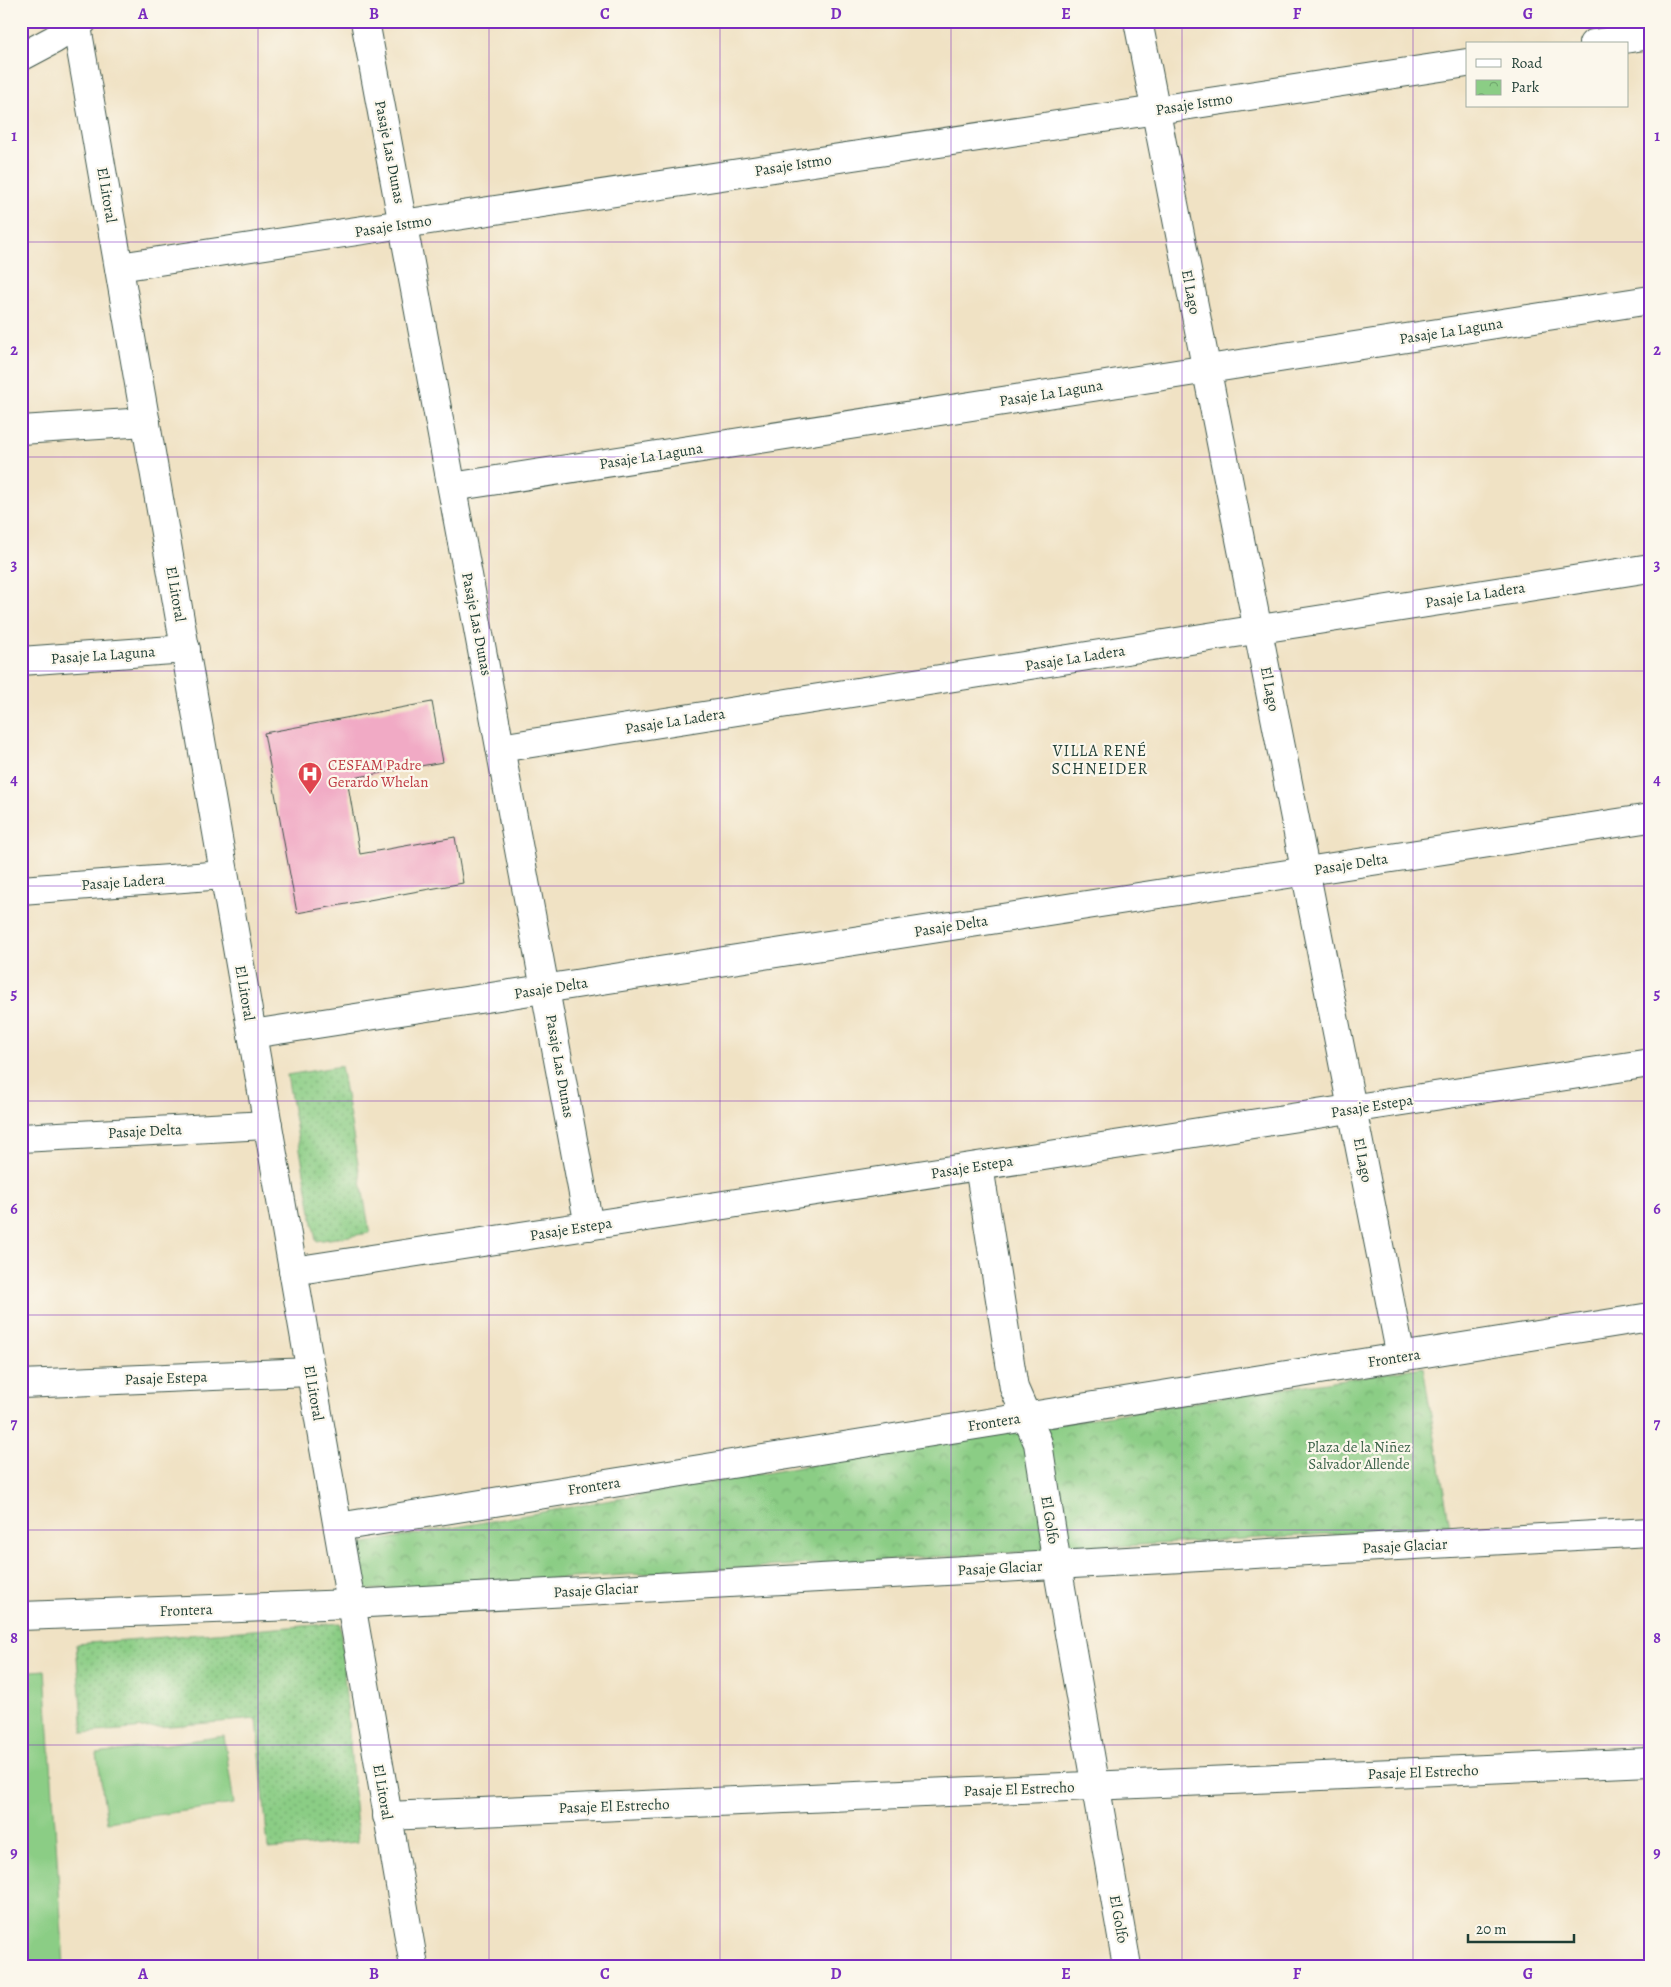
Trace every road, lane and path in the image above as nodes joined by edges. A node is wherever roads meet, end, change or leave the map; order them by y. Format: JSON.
{"nodes":[{"id":1,"x":365,"y":21,"type":"edge"},
{"id":2,"x":1138,"y":21,"type":"edge"},
{"id":3,"x":79,"y":22,"type":"edge"},
{"id":4,"x":1650,"y":35,"type":"edge"},
{"id":5,"x":1606,"y":42,"type":"edge"},
{"id":6,"x":21,"y":57,"type":"edge"},
{"id":7,"x":1466,"y":63,"type":"edge"},
{"id":8,"x":1156,"y":110,"type":"junction"},
{"id":9,"x":403,"y":225,"type":"junction"},
{"id":10,"x":119,"y":267,"type":"junction"},
{"id":11,"x":1650,"y":300,"type":"edge"},
{"id":12,"x":1207,"y":369,"type":"junction"},
{"id":13,"x":146,"y":422,"type":"junction"},
{"id":14,"x":21,"y":430,"type":"edge"},
{"id":15,"x":452,"y":486,"type":"junction"},
{"id":16,"x":1650,"y":568,"type":"edge"},
{"id":17,"x":1258,"y":629,"type":"junction"},
{"id":18,"x":186,"y":649,"type":"junction"},
{"id":19,"x":21,"y":661,"type":"edge"},
{"id":20,"x":500,"y":748,"type":"junction"},
{"id":21,"x":1650,"y":818,"type":"edge"},
{"id":22,"x":1306,"y":871,"type":"junction"},
{"id":23,"x":224,"y":875,"type":"junction"},
{"id":24,"x":21,"y":890,"type":"edge"},
{"id":25,"x":545,"y":988,"type":"junction"},
{"id":26,"x":252,"y":1034,"type":"junction"},
{"id":27,"x":1650,"y":1063,"type":"edge"},
{"id":28,"x":1353,"y":1109,"type":"junction"},
{"id":29,"x":268,"y":1125,"type":"junction"},
{"id":30,"x":21,"y":1138,"type":"edge"},
{"id":31,"x":978,"y":1166,"type":"junction"},
{"id":32,"x":589,"y":1226,"type":"junction"},
{"id":33,"x":294,"y":1271,"type":"junction"},
{"id":34,"x":1650,"y":1317,"type":"edge"},
{"id":35,"x":1401,"y":1357,"type":"junction"},
{"id":36,"x":311,"y":1372,"type":"junction"},
{"id":37,"x":21,"y":1384,"type":"edge"},
{"id":38,"x":1026,"y":1417,"type":"junction"},
{"id":39,"x":338,"y":1526,"type":"junction"},
{"id":40,"x":1650,"y":1532,"type":"edge"},
{"id":41,"x":1057,"y":1565,"type":"junction"},
{"id":42,"x":351,"y":1604,"type":"junction"},
{"id":43,"x":21,"y":1616,"type":"edge"},
{"id":44,"x":1650,"y":1762,"type":"edge"},
{"id":45,"x":1096,"y":1786,"type":"junction"},
{"id":46,"x":387,"y":1816,"type":"junction"},
{"id":47,"x":414,"y":1966,"type":"edge"},
{"id":48,"x":1127,"y":1966,"type":"edge"}],
"edges":[{"from":1,"to":9,"type":"street","name":"Pasaje Las Dunas"},
{"from":2,"to":8,"type":"street","name":"El Lago"},
{"from":3,"to":6,"type":"street"},
{"from":3,"to":10,"type":"street","name":"El Litoral"},
{"from":4,"to":5,"type":"street"},
{"from":7,"to":8,"type":"street","name":"Pasaje Istmo"},
{"from":8,"to":9,"type":"street","name":"Pasaje Istmo"},
{"from":8,"to":12,"type":"street","name":"El Lago"},
{"from":9,"to":10,"type":"street","name":"Pasaje Istmo"},
{"from":9,"to":15,"type":"street","name":"Pasaje Las Dunas"},
{"from":10,"to":13,"type":"street","name":"El Litoral"},
{"from":11,"to":12,"type":"street","name":"Pasaje La Laguna"},
{"from":12,"to":15,"type":"street","name":"Pasaje La Laguna"},
{"from":12,"to":17,"type":"street","name":"El Lago"},
{"from":13,"to":14,"type":"street"},
{"from":13,"to":18,"type":"street","name":"El Litoral"},
{"from":15,"to":20,"type":"street","name":"Pasaje Las Dunas"},
{"from":16,"to":17,"type":"street","name":"Pasaje La Ladera"},
{"from":17,"to":20,"type":"street","name":"Pasaje La Ladera"},
{"from":17,"to":22,"type":"street","name":"El Lago"},
{"from":18,"to":19,"type":"street","name":"Pasaje La Laguna"},
{"from":18,"to":23,"type":"street","name":"El Litoral"},
{"from":20,"to":25,"type":"street","name":"Pasaje Las Dunas"},
{"from":21,"to":22,"type":"street","name":"Pasaje Delta"},
{"from":22,"to":25,"type":"street","name":"Pasaje Delta"},
{"from":22,"to":28,"type":"street","name":"El Lago"},
{"from":23,"to":24,"type":"street","name":"Pasaje Ladera"},
{"from":23,"to":26,"type":"street","name":"El Litoral"},
{"from":25,"to":26,"type":"street","name":"Pasaje Delta"},
{"from":25,"to":32,"type":"street","name":"Pasaje Las Dunas"},
{"from":26,"to":29,"type":"street","name":"El Litoral"},
{"from":27,"to":28,"type":"street","name":"Pasaje Estepa"},
{"from":28,"to":31,"type":"street","name":"Pasaje Estepa"},
{"from":28,"to":35,"type":"street","name":"El Lago"},
{"from":29,"to":30,"type":"street","name":"Pasaje Delta"},
{"from":29,"to":33,"type":"street","name":"El Litoral"},
{"from":31,"to":32,"type":"street","name":"Pasaje Estepa"},
{"from":31,"to":38,"type":"street","name":"El Golfo"},
{"from":32,"to":33,"type":"street","name":"Pasaje Estepa"},
{"from":33,"to":36,"type":"street","name":"El Litoral"},
{"from":34,"to":35,"type":"street","name":"Frontera"},
{"from":35,"to":38,"type":"street","name":"Frontera"},
{"from":36,"to":37,"type":"street","name":"Pasaje Estepa"},
{"from":36,"to":39,"type":"street","name":"El Litoral"},
{"from":38,"to":39,"type":"street","name":"Frontera"},
{"from":38,"to":41,"type":"street","name":"El Golfo"},
{"from":39,"to":42,"type":"street","name":"El Litoral"},
{"from":40,"to":41,"type":"street","name":"Pasaje Glaciar"},
{"from":41,"to":42,"type":"street","name":"Pasaje Glaciar"},
{"from":41,"to":45,"type":"street","name":"El Golfo"},
{"from":42,"to":43,"type":"street","name":"Frontera"},
{"from":42,"to":46,"type":"street","name":"El Litoral"},
{"from":44,"to":45,"type":"street","name":"Pasaje El Estrecho"},
{"from":45,"to":46,"type":"street","name":"Pasaje El Estrecho"},
{"from":45,"to":48,"type":"street","name":"El Golfo"},
{"from":46,"to":47,"type":"street","name":"El Litoral"}]}
